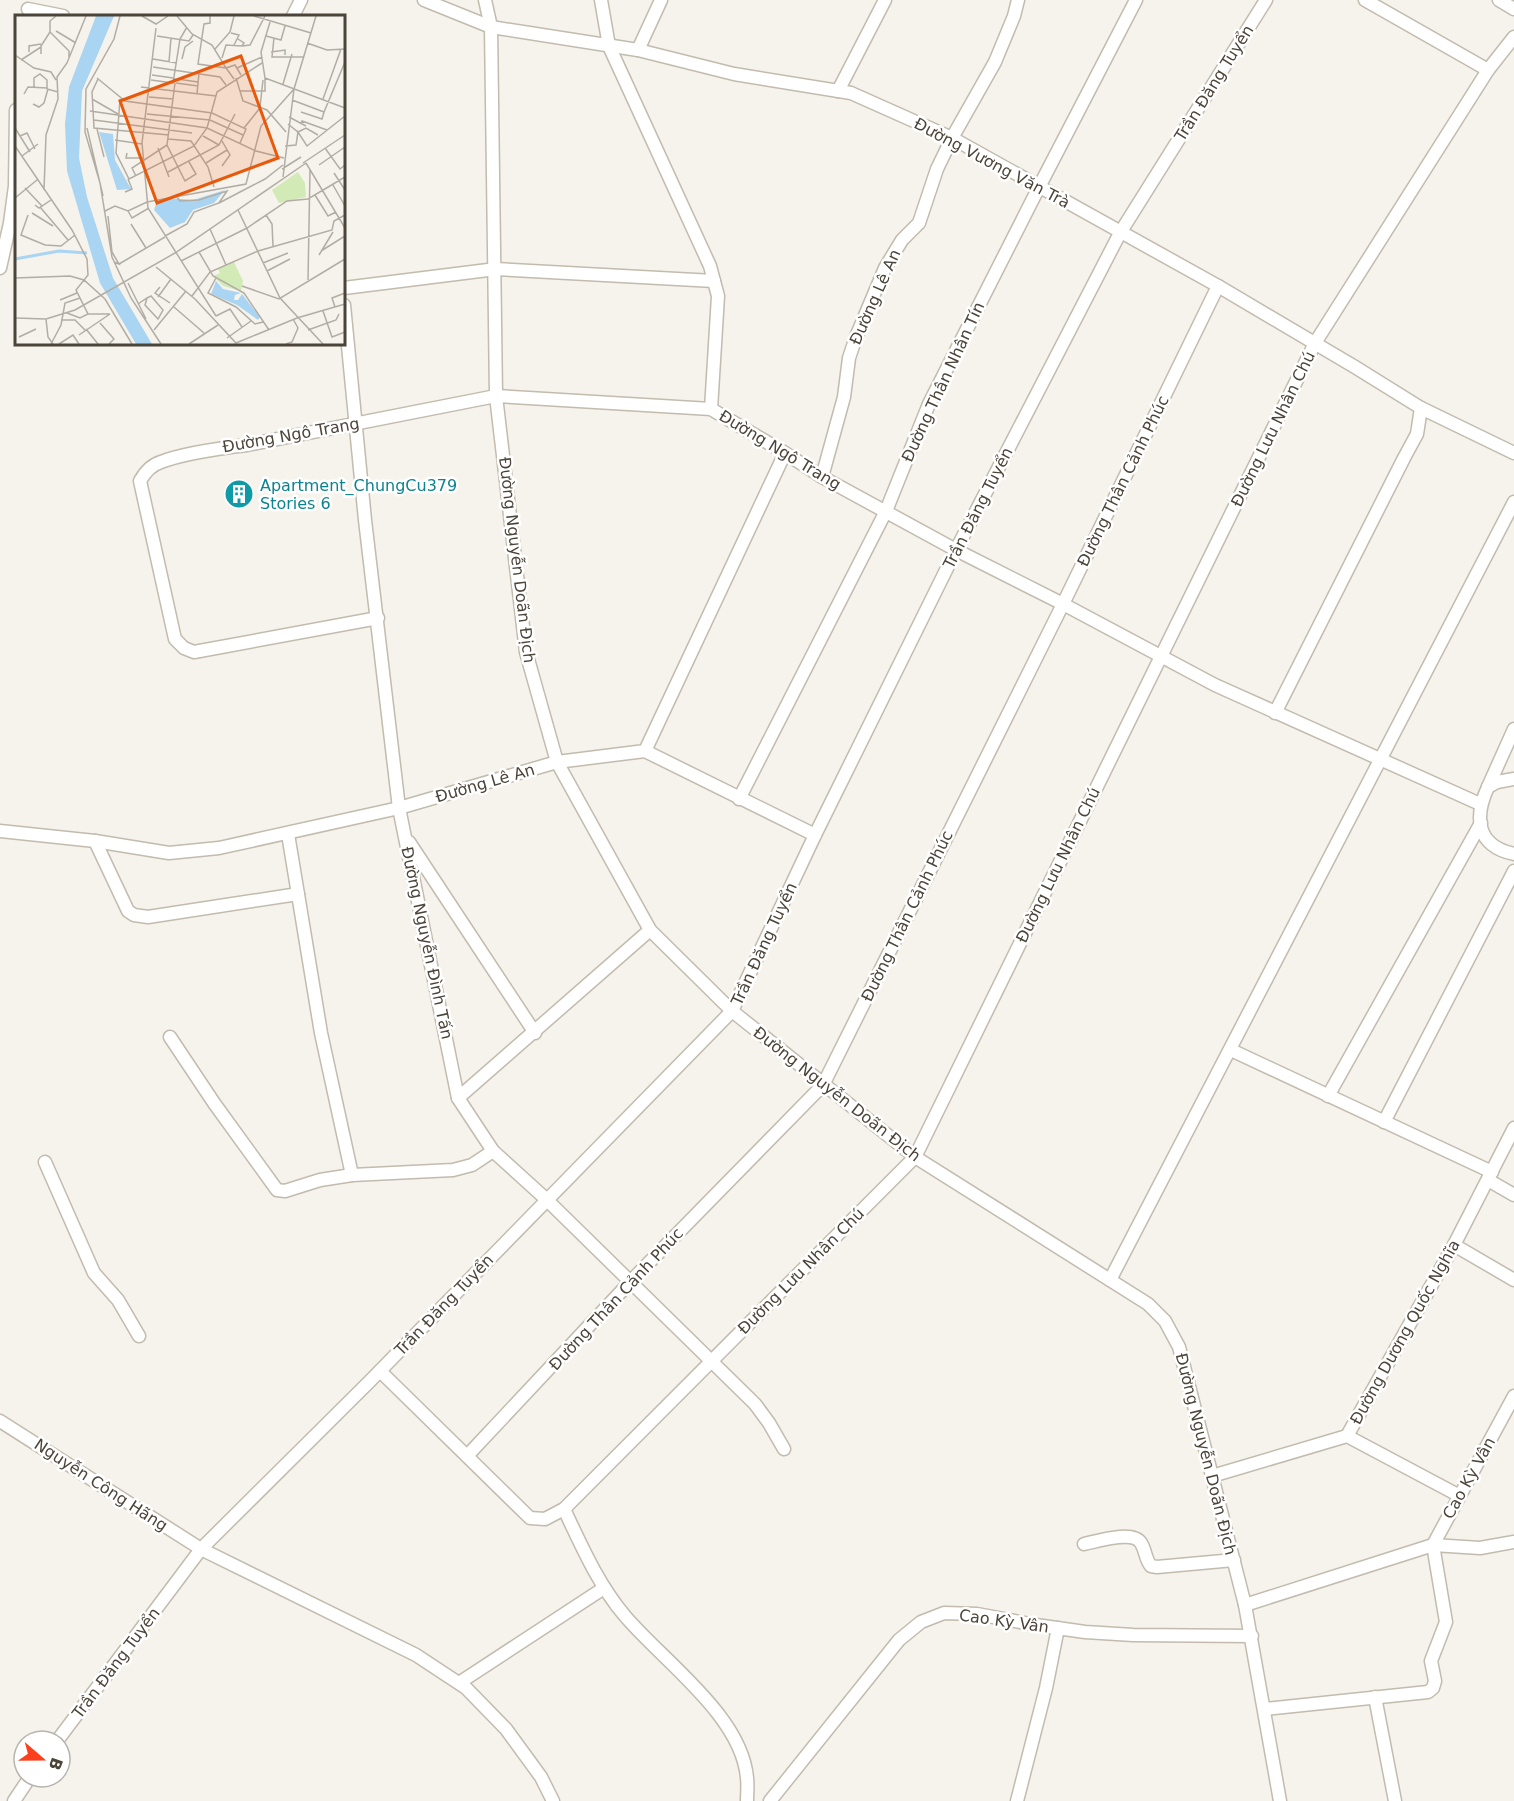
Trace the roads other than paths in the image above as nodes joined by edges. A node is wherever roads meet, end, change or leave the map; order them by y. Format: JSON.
{"nodes":[{"id":1,"x":301,"y":0,"type":"edge"},
{"id":2,"x":424,"y":0,"type":"edge"},
{"id":3,"x":485,"y":0,"type":"edge"},
{"id":4,"x":601,"y":0,"type":"edge"},
{"id":5,"x":661,"y":0,"type":"edge"},
{"id":6,"x":885,"y":0,"type":"edge"},
{"id":7,"x":1018,"y":0,"type":"edge"},
{"id":8,"x":1136,"y":0,"type":"edge"},
{"id":9,"x":1266,"y":0,"type":"edge"},
{"id":10,"x":1365,"y":0,"type":"edge"},
{"id":11,"x":1499,"y":0,"type":"edge"},
{"id":12,"x":28,"y":8,"type":"edge"},
{"id":13,"x":1514,"y":9,"type":"edge"},
{"id":14,"x":59,"y":15,"type":"edge"},
{"id":15,"x":294,"y":15,"type":"edge"},
{"id":16,"x":491,"y":27,"type":"junction"},
{"id":17,"x":1514,"y":37,"type":"edge"},
{"id":18,"x":609,"y":46,"type":"junction"},
{"id":19,"x":638,"y":50,"type":"junction"},
{"id":20,"x":1488,"y":70,"type":"junction"},
{"id":21,"x":838,"y":91,"type":"junction"},
{"id":22,"x":952,"y":138,"type":"junction"},
{"id":23,"x":15,"y":186,"type":"edge"},
{"id":24,"x":1039,"y":187,"type":"junction"},
{"id":25,"x":1120,"y":233,"type":"junction"},
{"id":26,"x":0,"y":268,"type":"edge"},
{"id":27,"x":496,"y":269,"type":"junction"},
{"id":28,"x":714,"y":281,"type":"junction"},
{"id":29,"x":1218,"y":286,"type":"junction"},
{"id":30,"x":345,"y":288,"type":"edge"},
{"id":31,"x":345,"y":315,"type":"edge"},
{"id":32,"x":1315,"y":343,"type":"junction"},
{"id":33,"x":496,"y":396,"type":"junction"},
{"id":34,"x":1420,"y":408,"type":"junction"},
{"id":35,"x":711,"y":410,"type":"junction"},
{"id":36,"x":356,"y":424,"type":"junction"},
{"id":37,"x":785,"y":453,"type":"junction"},
{"id":38,"x":1514,"y":453,"type":"edge"},
{"id":39,"x":822,"y":477,"type":"junction"},
{"id":40,"x":1514,"y":502,"type":"edge"},
{"id":41,"x":886,"y":511,"type":"junction"},
{"id":42,"x":956,"y":549,"type":"junction"},
{"id":43,"x":1063,"y":604,"type":"junction"},
{"id":44,"x":378,"y":618,"type":"junction"},
{"id":45,"x":1160,"y":656,"type":"junction"},
{"id":46,"x":1275,"y":712,"type":"junction"},
{"id":47,"x":1514,"y":729,"type":"edge"},
{"id":48,"x":645,"y":752,"type":"junction"},
{"id":49,"x":1379,"y":759,"type":"junction"},
{"id":50,"x":557,"y":762,"type":"junction"},
{"id":51,"x":1514,"y":779,"type":"edge"},
{"id":52,"x":1488,"y":787,"type":"junction"},
{"id":53,"x":739,"y":799,"type":"junction"},
{"id":54,"x":1480,"y":804,"type":"junction"},
{"id":55,"x":399,"y":808,"type":"junction"},
{"id":56,"x":1480,"y":823,"type":"junction"},
{"id":57,"x":0,"y":831,"type":"edge"},
{"id":58,"x":288,"y":834,"type":"junction"},
{"id":59,"x":815,"y":835,"type":"junction"},
{"id":60,"x":405,"y":836,"type":"junction"},
{"id":61,"x":95,"y":841,"type":"junction"},
{"id":62,"x":1514,"y":854,"type":"edge"},
{"id":63,"x":1514,"y":871,"type":"edge"},
{"id":64,"x":298,"y":894,"type":"junction"},
{"id":65,"x":650,"y":930,"type":"junction"},
{"id":66,"x":732,"y":1011,"type":"junction"},
{"id":67,"x":535,"y":1033,"type":"junction"},
{"id":68,"x":170,"y":1037,"type":"dead end"},
{"id":69,"x":1231,"y":1050,"type":"junction"},
{"id":70,"x":823,"y":1085,"type":"junction"},
{"id":71,"x":1328,"y":1096,"type":"junction"},
{"id":72,"x":458,"y":1098,"type":"junction"},
{"id":73,"x":1384,"y":1122,"type":"junction"},
{"id":74,"x":1514,"y":1128,"type":"edge"},
{"id":75,"x":493,"y":1150,"type":"junction"},
{"id":76,"x":915,"y":1157,"type":"junction"},
{"id":77,"x":45,"y":1162,"type":"dead end"},
{"id":78,"x":352,"y":1175,"type":"junction"},
{"id":79,"x":1490,"y":1176,"type":"junction"},
{"id":80,"x":1514,"y":1195,"type":"edge"},
{"id":81,"x":547,"y":1200,"type":"junction"},
{"id":82,"x":1454,"y":1245,"type":"junction"},
{"id":83,"x":1110,"y":1280,"type":"junction"},
{"id":84,"x":1514,"y":1280,"type":"edge"},
{"id":85,"x":631,"y":1281,"type":"junction"},
{"id":86,"x":139,"y":1336,"type":"dead end"},
{"id":87,"x":712,"y":1361,"type":"junction"},
{"id":88,"x":380,"y":1371,"type":"junction"},
{"id":89,"x":1514,"y":1396,"type":"edge"},
{"id":90,"x":0,"y":1421,"type":"edge"},
{"id":91,"x":1347,"y":1436,"type":"junction"},
{"id":92,"x":784,"y":1449,"type":"dead end"},
{"id":93,"x":467,"y":1456,"type":"junction"},
{"id":94,"x":1212,"y":1476,"type":"junction"},
{"id":95,"x":1458,"y":1496,"type":"junction"},
{"id":96,"x":564,"y":1509,"type":"junction"},
{"id":97,"x":1514,"y":1542,"type":"edge"},
{"id":98,"x":1084,"y":1544,"type":"dead end"},
{"id":99,"x":1432,"y":1545,"type":"junction"},
{"id":100,"x":201,"y":1549,"type":"junction"},
{"id":101,"x":1234,"y":1560,"type":"junction"},
{"id":102,"x":604,"y":1588,"type":"junction"},
{"id":103,"x":1245,"y":1605,"type":"junction"},
{"id":104,"x":1058,"y":1628,"type":"junction"},
{"id":105,"x":1252,"y":1636,"type":"junction"},
{"id":106,"x":459,"y":1683,"type":"junction"},
{"id":107,"x":1375,"y":1697,"type":"junction"},
{"id":108,"x":1264,"y":1709,"type":"junction"},
{"id":109,"x":66,"y":1729,"type":"edge"},
{"id":110,"x":553,"y":1801,"type":"edge"},
{"id":111,"x":747,"y":1801,"type":"edge"},
{"id":112,"x":770,"y":1801,"type":"edge"},
{"id":113,"x":1017,"y":1801,"type":"edge"},
{"id":114,"x":1280,"y":1801,"type":"edge"},
{"id":115,"x":1395,"y":1801,"type":"edge"}],
"edges":[{"from":1,"to":15,"type":"street"},
{"from":2,"to":16,"type":"street","name":"Đường Vương Văn Trà"},
{"from":3,"to":16,"type":"street","name":"Đường Nguyễn Doãn Địch"},
{"from":4,"to":18,"type":"street"},
{"from":5,"to":19,"type":"street"},
{"from":6,"to":21,"type":"street"},
{"from":7,"to":22,"type":"street","name":"Đường Lê An"},
{"from":8,"to":24,"type":"street","name":"Đường Thân Nhân Tín"},
{"from":9,"to":25,"type":"street","name":"Trần Đăng Tuyển"},
{"from":10,"to":20,"type":"street"},
{"from":11,"to":13,"type":"street"},
{"from":12,"to":14,"type":"street"},
{"from":16,"to":18,"type":"street","name":"Đường Vương Văn Trà"},
{"from":16,"to":27,"type":"street","name":"Đường Nguyễn Doãn Địch"},
{"from":17,"to":20,"type":"street","name":"Đường Lưu Nhân Chú"},
{"from":18,"to":19,"type":"street","name":"Đường Vương Văn Trà"},
{"from":18,"to":28,"type":"street"},
{"from":19,"to":21,"type":"street","name":"Đường Vương Văn Trà"},
{"from":20,"to":32,"type":"street","name":"Đường Lưu Nhân Chú"},
{"from":21,"to":22,"type":"street","name":"Đường Vương Văn Trà"},
{"from":22,"to":24,"type":"street","name":"Đường Vương Văn Trà"},
{"from":22,"to":39,"type":"street","name":"Đường Lê An"},
{"from":23,"to":26,"type":"street"},
{"from":24,"to":25,"type":"street","name":"Đường Vương Văn Trà"},
{"from":24,"to":41,"type":"street","name":"Đường Thân Nhân Tín"},
{"from":25,"to":29,"type":"street","name":"Đường Vương Văn Trà"},
{"from":25,"to":42,"type":"street","name":"Trần Đăng Tuyển"},
{"from":27,"to":28,"type":"street"},
{"from":27,"to":30,"type":"street"},
{"from":27,"to":33,"type":"street","name":"Đường Nguyễn Doãn Địch"},
{"from":28,"to":35,"type":"street"},
{"from":29,"to":32,"type":"street","name":"Đường Vương Văn Trà"},
{"from":29,"to":43,"type":"street","name":"Đường Thân Cảnh Phúc"},
{"from":31,"to":36,"type":"street","name":"Đường Nguyễn Đình Tấn"},
{"from":32,"to":34,"type":"street","name":"Đường Vương Văn Trà"},
{"from":32,"to":45,"type":"street","name":"Đường Lưu Nhân Chú"},
{"from":33,"to":35,"type":"street","name":"Đường Ngô Trang"},
{"from":33,"to":36,"type":"street","name":"Đường Ngô Trang"},
{"from":33,"to":50,"type":"street","name":"Đường Nguyễn Doãn Địch"},
{"from":34,"to":38,"type":"street","name":"Đường Vương Văn Trà"},
{"from":34,"to":46,"type":"street"},
{"from":35,"to":37,"type":"street","name":"Đường Ngô Trang"},
{"from":36,"to":44,"type":"street","name":"Đường Nguyễn Đình Tấn"},
{"from":36,"to":44,"type":"street","name":"Đường Ngô Trang"},
{"from":37,"to":39,"type":"street","name":"Đường Ngô Trang"},
{"from":37,"to":48,"type":"street"},
{"from":39,"to":41,"type":"street","name":"Đường Ngô Trang"},
{"from":40,"to":49,"type":"street"},
{"from":41,"to":42,"type":"street","name":"Đường Ngô Trang"},
{"from":41,"to":53,"type":"street","name":"Đường Thân Nhân Tín"},
{"from":42,"to":43,"type":"street","name":"Đường Ngô Trang"},
{"from":42,"to":59,"type":"street","name":"Trần Đăng Tuyển"},
{"from":43,"to":45,"type":"street","name":"Đường Ngô Trang"},
{"from":43,"to":70,"type":"street","name":"Đường Thân Cảnh Phúc"},
{"from":44,"to":55,"type":"street","name":"Đường Nguyễn Đình Tấn"},
{"from":45,"to":46,"type":"street","name":"Đường Ngô Trang"},
{"from":45,"to":76,"type":"street","name":"Đường Lưu Nhân Chú"},
{"from":46,"to":49,"type":"street","name":"Đường Ngô Trang"},
{"from":47,"to":52,"type":"street"},
{"from":48,"to":50,"type":"street","name":"Đường Lê An"},
{"from":48,"to":53,"type":"street"},
{"from":49,"to":54,"type":"street","name":"Đường Ngô Trang"},
{"from":49,"to":69,"type":"street"},
{"from":50,"to":55,"type":"street","name":"Đường Lê An"},
{"from":50,"to":65,"type":"street","name":"Đường Nguyễn Doãn Địch"},
{"from":51,"to":52,"type":"street"},
{"from":52,"to":54,"type":"street"},
{"from":53,"to":59,"type":"street"},
{"from":54,"to":56,"type":"street"},
{"from":55,"to":58,"type":"street","name":"Đường Lê An"},
{"from":55,"to":60,"type":"street","name":"Đường Nguyễn Đình Tấn"},
{"from":56,"to":62,"type":"street"},
{"from":56,"to":71,"type":"street"},
{"from":57,"to":61,"type":"street","name":"Đường Lê An"},
{"from":58,"to":61,"type":"street","name":"Đường Lê An"},
{"from":58,"to":64,"type":"street"},
{"from":59,"to":66,"type":"street","name":"Trần Đăng Tuyển"},
{"from":60,"to":67,"type":"street"},
{"from":60,"to":72,"type":"street","name":"Đường Nguyễn Đình Tấn"},
{"from":61,"to":64,"type":"street"},
{"from":63,"to":73,"type":"street"},
{"from":64,"to":78,"type":"street"},
{"from":65,"to":66,"type":"street","name":"Đường Nguyễn Doãn Địch"},
{"from":65,"to":67,"type":"street"},
{"from":66,"to":70,"type":"street","name":"Đường Nguyễn Doãn Địch"},
{"from":66,"to":81,"type":"street","name":"Trần Đăng Tuyển"},
{"from":67,"to":72,"type":"street"},
{"from":68,"to":78,"type":"street"},
{"from":69,"to":71,"type":"street"},
{"from":69,"to":83,"type":"street"},
{"from":70,"to":76,"type":"street","name":"Đường Nguyễn Doãn Địch"},
{"from":70,"to":85,"type":"street","name":"Đường Thân Cảnh Phúc"},
{"from":71,"to":73,"type":"street"},
{"from":72,"to":75,"type":"street","name":"Đường Nguyễn Đình Tấn"},
{"from":73,"to":79,"type":"street"},
{"from":74,"to":79,"type":"street","name":"Đường Dương Quốc Nghĩa"},
{"from":75,"to":78,"type":"street"},
{"from":75,"to":81,"type":"street","name":"Đường Nguyễn Đình Tấn"},
{"from":76,"to":83,"type":"street","name":"Đường Nguyễn Doãn Địch"},
{"from":76,"to":87,"type":"street","name":"Đường Lưu Nhân Chú"},
{"from":77,"to":86,"type":"street"},
{"from":79,"to":80,"type":"street"},
{"from":79,"to":82,"type":"street","name":"Đường Dương Quốc Nghĩa"},
{"from":81,"to":85,"type":"street","name":"Đường Nguyễn Đình Tấn"},
{"from":81,"to":88,"type":"street","name":"Trần Đăng Tuyển"},
{"from":82,"to":84,"type":"street"},
{"from":82,"to":91,"type":"street","name":"Đường Dương Quốc Nghĩa"},
{"from":83,"to":94,"type":"street","name":"Đường Nguyễn Doãn Địch"},
{"from":85,"to":87,"type":"street","name":"Đường Nguyễn Đình Tấn"},
{"from":85,"to":93,"type":"street","name":"Đường Thân Cảnh Phúc"},
{"from":87,"to":92,"type":"street","name":"Đường Nguyễn Đình Tấn"},
{"from":87,"to":96,"type":"street","name":"Đường Lưu Nhân Chú"},
{"from":88,"to":93,"type":"street","name":"Đường Lưu Nhân Chú"},
{"from":88,"to":100,"type":"street","name":"Trần Đăng Tuyển"},
{"from":89,"to":95,"type":"street","name":"Cao Kỳ Vân"},
{"from":90,"to":100,"type":"street","name":"Nguyễn Công Hãng"},
{"from":91,"to":94,"type":"street","name":"Đường Dương Quốc Nghĩa"},
{"from":91,"to":95,"type":"street"},
{"from":93,"to":96,"type":"street","name":"Đường Lưu Nhân Chú"},
{"from":94,"to":101,"type":"street","name":"Đường Nguyễn Doãn Địch"},
{"from":95,"to":99,"type":"street","name":"Cao Kỳ Vân"},
{"from":96,"to":102,"type":"street"},
{"from":97,"to":99,"type":"street"},
{"from":98,"to":101,"type":"street"},
{"from":99,"to":103,"type":"street"},
{"from":99,"to":107,"type":"street"},
{"from":100,"to":106,"type":"street","name":"Nguyễn Công Hãng"},
{"from":100,"to":109,"type":"street","name":"Trần Đăng Tuyển"},
{"from":101,"to":103,"type":"street","name":"Đường Nguyễn Doãn Địch"},
{"from":102,"to":106,"type":"street"},
{"from":102,"to":111,"type":"street"},
{"from":103,"to":105,"type":"street","name":"Đường Nguyễn Doãn Địch"},
{"from":104,"to":105,"type":"street","name":"Cao Kỳ Vân"},
{"from":104,"to":112,"type":"street","name":"Cao Kỳ Vân"},
{"from":104,"to":113,"type":"street"},
{"from":105,"to":108,"type":"street","name":"Đường Nguyễn Doãn Địch"},
{"from":106,"to":110,"type":"street","name":"Nguyễn Công Hãng"},
{"from":107,"to":108,"type":"street"},
{"from":107,"to":115,"type":"street"},
{"from":108,"to":114,"type":"street","name":"Đường Nguyễn Doãn Địch"}]}
